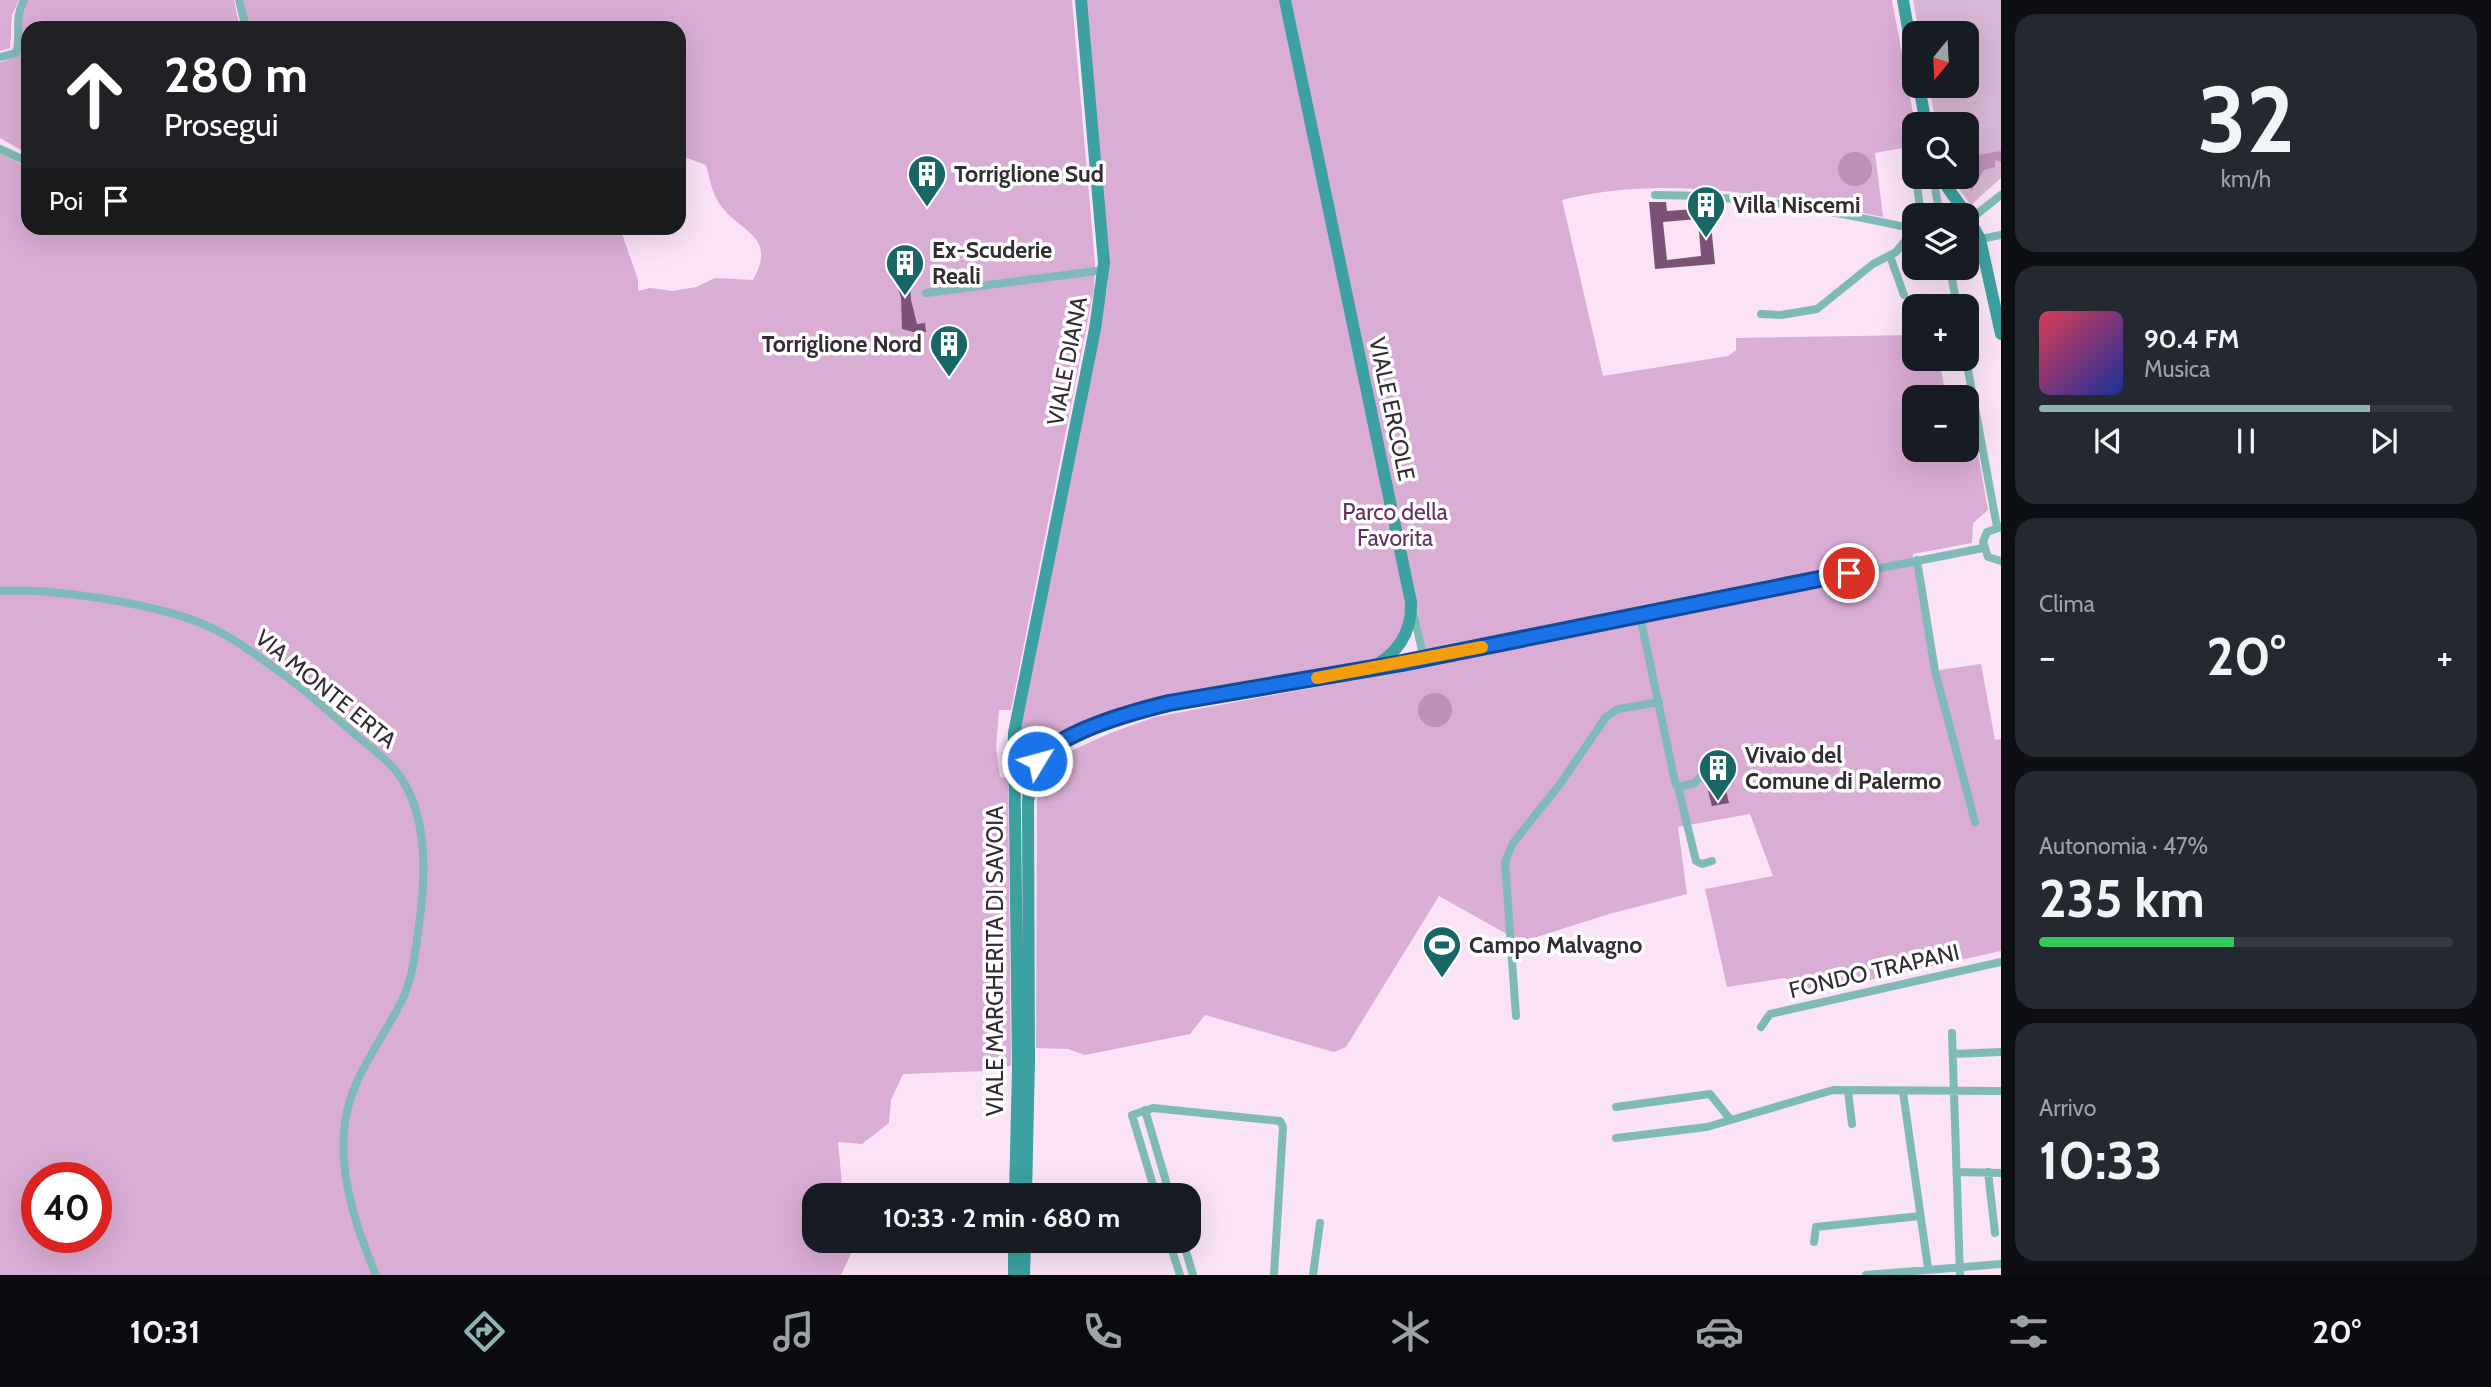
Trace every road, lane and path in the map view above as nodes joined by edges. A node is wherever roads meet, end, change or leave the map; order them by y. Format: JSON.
{"nodes":[{"id":1,"x":24,"y":0,"type":"edge"},
{"id":2,"x":239,"y":0,"type":"edge"},
{"id":3,"x":1081,"y":0,"type":"edge"},
{"id":4,"x":1285,"y":0,"type":"edge"},
{"id":5,"x":1903,"y":0,"type":"edge"},
{"id":6,"x":244,"y":21,"type":"edge"},
{"id":7,"x":1907,"y":21,"type":"edge"},
{"id":8,"x":0,"y":57,"type":"edge"},
{"id":9,"x":0,"y":149,"type":"edge"},
{"id":10,"x":21,"y":159,"type":"edge"},
{"id":11,"x":1655,"y":195,"type":"dead end"},
{"id":12,"x":2001,"y":195,"type":"edge"},
{"id":13,"x":1979,"y":209,"type":"edge"},
{"id":14,"x":1902,"y":226,"type":"edge"},
{"id":15,"x":2001,"y":235,"type":"edge"},
{"id":16,"x":1980,"y":239,"type":"joint"},
{"id":17,"x":1902,"y":244,"type":"edge"},
{"id":18,"x":1890,"y":256,"type":"junction"},
{"id":19,"x":1104,"y":270,"type":"junction"},
{"id":20,"x":926,"y":293,"type":"dead end"},
{"id":21,"x":1904,"y":294,"type":"edge"},
{"id":22,"x":1761,"y":314,"type":"dead end"},
{"id":23,"x":2001,"y":334,"type":"edge"},
{"id":24,"x":1968,"y":371,"type":"edge"},
{"id":25,"x":1999,"y":527,"type":"edge"},
{"id":26,"x":1983,"y":548,"type":"junction"},
{"id":27,"x":1917,"y":560,"type":"junction"},
{"id":28,"x":2001,"y":561,"type":"edge"},
{"id":29,"x":0,"y":592,"type":"edge"},
{"id":30,"x":1411,"y":602,"type":"junction"},
{"id":31,"x":1640,"y":616,"type":"junction"},
{"id":32,"x":1424,"y":659,"type":"junction"},
{"id":33,"x":1370,"y":668,"type":"junction"},
{"id":34,"x":1659,"y":702,"type":"junction"},
{"id":35,"x":1015,"y":726,"type":"junction"},
{"id":36,"x":1056,"y":744,"type":"junction"},
{"id":37,"x":1034,"y":766,"type":"joint"},
{"id":38,"x":1700,"y":777,"type":"dead end"},
{"id":39,"x":1678,"y":787,"type":"junction"},
{"id":40,"x":1975,"y":822,"type":"dead end"},
{"id":41,"x":1713,"y":861,"type":"dead end"},
{"id":42,"x":2001,"y":962,"type":"edge"},
{"id":43,"x":1516,"y":1016,"type":"dead end"},
{"id":44,"x":1760,"y":1027,"type":"dead end"},
{"id":45,"x":1952,"y":1033,"type":"dead end"},
{"id":46,"x":2001,"y":1052,"type":"edge"},
{"id":47,"x":1953,"y":1054,"type":"junction"},
{"id":48,"x":1848,"y":1091,"type":"junction"},
{"id":49,"x":1956,"y":1091,"type":"junction"},
{"id":50,"x":2001,"y":1091,"type":"edge"},
{"id":51,"x":1903,"y":1092,"type":"junction"},
{"id":52,"x":1616,"y":1107,"type":"dead end"},
{"id":53,"x":1145,"y":1110,"type":"junction"},
{"id":54,"x":1730,"y":1119,"type":"junction"},
{"id":55,"x":1852,"y":1124,"type":"dead end"},
{"id":56,"x":1616,"y":1138,"type":"dead end"},
{"id":57,"x":1958,"y":1172,"type":"junction"},
{"id":58,"x":1988,"y":1172,"type":"junction"},
{"id":59,"x":2001,"y":1173,"type":"edge"},
{"id":60,"x":1016,"y":1183,"type":"edge"},
{"id":61,"x":1026,"y":1183,"type":"edge"},
{"id":62,"x":1152,"y":1183,"type":"edge"},
{"id":63,"x":1166,"y":1183,"type":"edge"},
{"id":64,"x":1920,"y":1216,"type":"junction"},
{"id":65,"x":1320,"y":1223,"type":"dead end"},
{"id":66,"x":1995,"y":1233,"type":"dead end"},
{"id":67,"x":1814,"y":1242,"type":"dead end"},
{"id":68,"x":1014,"y":1253,"type":"edge"},
{"id":69,"x":1024,"y":1253,"type":"edge"},
{"id":70,"x":1173,"y":1253,"type":"edge"},
{"id":71,"x":1187,"y":1253,"type":"edge"},
{"id":72,"x":2001,"y":1264,"type":"edge"},
{"id":73,"x":1927,"y":1268,"type":"junction"},
{"id":74,"x":1959,"y":1270,"type":"edge"},
{"id":75,"x":376,"y":1275,"type":"edge"},
{"id":76,"x":1014,"y":1275,"type":"edge"},
{"id":77,"x":1024,"y":1275,"type":"edge"},
{"id":78,"x":1180,"y":1275,"type":"edge"},
{"id":79,"x":1193,"y":1275,"type":"edge"},
{"id":80,"x":1274,"y":1275,"type":"edge"},
{"id":81,"x":1313,"y":1275,"type":"edge"},
{"id":82,"x":1866,"y":1275,"type":"edge"}],
"edges":[{"from":1,"to":8,"type":"street"},
{"from":2,"to":6,"type":"street"},
{"from":3,"to":19,"type":"street","name":"VIALE DIANA"},
{"from":4,"to":30,"type":"street","name":"VIALE ERCOLE"},
{"from":5,"to":7,"type":"street"},
{"from":9,"to":10,"type":"street"},
{"from":11,"to":14,"type":"street"},
{"from":12,"to":13,"type":"street"},
{"from":15,"to":16,"type":"street"},
{"from":16,"to":23,"type":"street"},
{"from":17,"to":18,"type":"street"},
{"from":18,"to":21,"type":"street"},
{"from":18,"to":22,"type":"street"},
{"from":19,"to":20,"type":"street"},
{"from":19,"to":35,"type":"street","name":"VIALE DIANA"},
{"from":24,"to":25,"type":"street"},
{"from":25,"to":26,"type":"street"},
{"from":26,"to":27,"type":"street"},
{"from":26,"to":28,"type":"street"},
{"from":27,"to":31,"type":"street"},
{"from":27,"to":40,"type":"street"},
{"from":29,"to":75,"type":"street","name":"VIA MONTE ERTA"},
{"from":30,"to":32,"type":"street"},
{"from":30,"to":33,"type":"street","name":"VIALE ERCOLE"},
{"from":31,"to":32,"type":"street"},
{"from":31,"to":34,"type":"street"},
{"from":32,"to":33,"type":"street"},
{"from":33,"to":36,"type":"street","name":"VIALE ERCOLE"},
{"from":34,"to":39,"type":"street"},
{"from":34,"to":43,"type":"street"},
{"from":35,"to":36,"type":"street"},
{"from":35,"to":60,"type":"street","name":"VIALE MARGHERITA DI SAVOIA"},
{"from":36,"to":37,"type":"street","name":"VIALE ERCOLE"},
{"from":37,"to":61,"type":"street","name":"VIALE MARGHERITA DI SAVOIA"},
{"from":38,"to":39,"type":"street"},
{"from":39,"to":41,"type":"street"},
{"from":42,"to":44,"type":"street","name":"FONDO TRAPANI"},
{"from":45,"to":47,"type":"street"},
{"from":46,"to":47,"type":"street"},
{"from":47,"to":49,"type":"street"},
{"from":48,"to":51,"type":"street"},
{"from":48,"to":54,"type":"street"},
{"from":48,"to":55,"type":"street"},
{"from":49,"to":50,"type":"street"},
{"from":49,"to":51,"type":"street"},
{"from":49,"to":57,"type":"street"},
{"from":51,"to":64,"type":"street"},
{"from":52,"to":54,"type":"street"},
{"from":53,"to":62,"type":"street"},
{"from":53,"to":63,"type":"street"},
{"from":53,"to":80,"type":"street"},
{"from":54,"to":56,"type":"street"},
{"from":57,"to":58,"type":"street"},
{"from":57,"to":74,"type":"street"},
{"from":58,"to":59,"type":"street"},
{"from":58,"to":66,"type":"street"},
{"from":64,"to":67,"type":"street"},
{"from":64,"to":73,"type":"street"},
{"from":65,"to":81,"type":"street"},
{"from":68,"to":76,"type":"street"},
{"from":69,"to":77,"type":"street"},
{"from":70,"to":78,"type":"street"},
{"from":71,"to":79,"type":"street"},
{"from":72,"to":74,"type":"street"},
{"from":73,"to":74,"type":"street"},
{"from":73,"to":82,"type":"street"}]}
